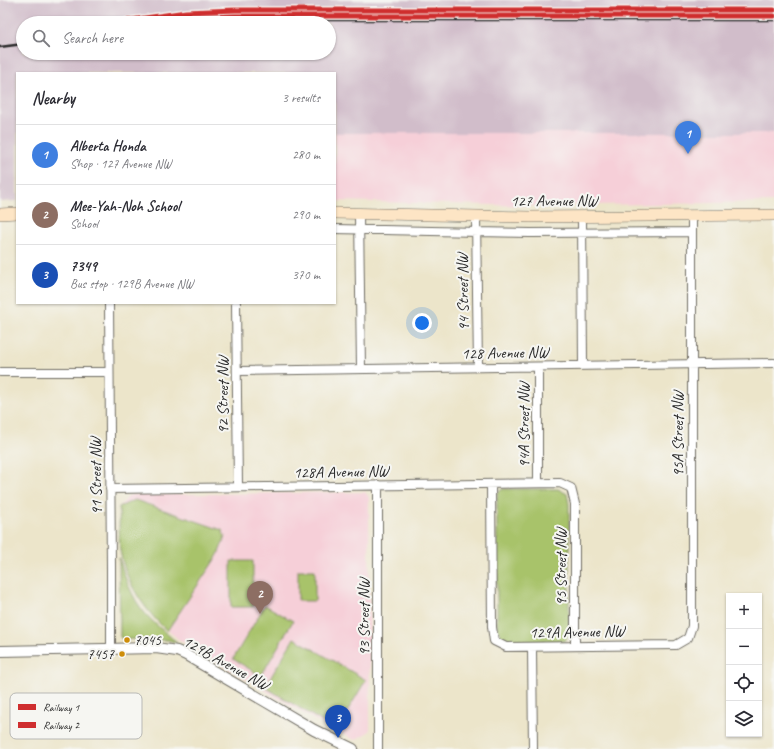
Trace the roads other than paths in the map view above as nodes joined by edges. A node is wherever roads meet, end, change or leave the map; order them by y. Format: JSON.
{"nodes":[{"id":1,"x":336,"y":213,"type":"edge"},
{"id":2,"x":0,"y":214,"type":"edge"},
{"id":3,"x":16,"y":214,"type":"edge"},
{"id":4,"x":359,"y":214,"type":"junction"},
{"id":5,"x":774,"y":215,"type":"edge"},
{"id":6,"x":692,"y":216,"type":"junction"},
{"id":7,"x":476,"y":217,"type":"junction"},
{"id":8,"x":582,"y":217,"type":"junction"},
{"id":9,"x":336,"y":229,"type":"edge"},
{"id":10,"x":359,"y":229,"type":"junction"},
{"id":11,"x":476,"y":232,"type":"junction"},
{"id":12,"x":692,"y":232,"type":"junction"},
{"id":13,"x":582,"y":233,"type":"junction"},
{"id":14,"x":109,"y":304,"type":"edge"},
{"id":15,"x":236,"y":304,"type":"edge"},
{"id":16,"x":774,"y":363,"type":"edge"},
{"id":17,"x":692,"y":364,"type":"junction"},
{"id":18,"x":538,"y":366,"type":"junction"},
{"id":19,"x":583,"y":366,"type":"junction"},
{"id":20,"x":478,"y":367,"type":"junction"},
{"id":21,"x":361,"y":369,"type":"junction"},
{"id":22,"x":237,"y":371,"type":"junction"},
{"id":23,"x":0,"y":372,"type":"edge"},
{"id":24,"x":109,"y":372,"type":"junction"},
{"id":25,"x":492,"y":484,"type":"junction"},
{"id":26,"x":538,"y":484,"type":"junction"},
{"id":27,"x":378,"y":486,"type":"junction"},
{"id":28,"x":238,"y":487,"type":"junction"},
{"id":29,"x":572,"y":488,"type":"joint"},
{"id":30,"x":110,"y":489,"type":"junction"},
{"id":31,"x":676,"y":645,"type":"joint"},
{"id":32,"x":575,"y":646,"type":"junction"},
{"id":33,"x":532,"y":647,"type":"junction"},
{"id":34,"x":111,"y":649,"type":"junction"},
{"id":35,"x":0,"y":652,"type":"edge"},
{"id":36,"x":353,"y":749,"type":"edge"},
{"id":37,"x":378,"y":749,"type":"edge"},
{"id":38,"x":533,"y":749,"type":"edge"}],
"edges":[{"from":1,"to":4,"type":"main road","name":"127 Avenue NW"},
{"from":2,"to":3,"type":"main road"},
{"from":4,"to":7,"type":"main road","name":"127 Avenue NW"},
{"from":4,"to":10,"type":"street"},
{"from":5,"to":6,"type":"main road","name":"127 Avenue NW"},
{"from":6,"to":8,"type":"main road","name":"127 Avenue NW"},
{"from":6,"to":12,"type":"street","name":"95A Street NW"},
{"from":7,"to":8,"type":"main road","name":"127 Avenue NW"},
{"from":7,"to":11,"type":"street","name":"94 Street NW"},
{"from":8,"to":13,"type":"street"},
{"from":9,"to":10,"type":"street","name":"127 Avenue NW"},
{"from":10,"to":11,"type":"street","name":"127 Avenue NW"},
{"from":10,"to":21,"type":"street"},
{"from":11,"to":13,"type":"street","name":"127 Avenue NW"},
{"from":11,"to":20,"type":"street","name":"94 Street NW"},
{"from":12,"to":13,"type":"street","name":"127 Avenue NW"},
{"from":12,"to":17,"type":"street","name":"95A Street NW"},
{"from":13,"to":19,"type":"street"},
{"from":14,"to":24,"type":"street","name":"91 Street NW"},
{"from":15,"to":22,"type":"street","name":"92 Street NW"},
{"from":16,"to":17,"type":"street","name":"128 Avenue NW"},
{"from":17,"to":19,"type":"street","name":"128 Avenue NW"},
{"from":17,"to":31,"type":"street","name":"95A Street NW"},
{"from":18,"to":19,"type":"street","name":"128 Avenue NW"},
{"from":18,"to":20,"type":"street","name":"128 Avenue NW"},
{"from":18,"to":26,"type":"street","name":"94A Street NW"},
{"from":20,"to":21,"type":"street","name":"128 Avenue NW"},
{"from":21,"to":22,"type":"street","name":"128 Avenue NW"},
{"from":22,"to":28,"type":"street","name":"92 Street NW"},
{"from":23,"to":24,"type":"street"},
{"from":24,"to":30,"type":"street","name":"91 Street NW"},
{"from":25,"to":26,"type":"street","name":"128A Avenue NW"},
{"from":25,"to":27,"type":"street","name":"128A Avenue NW"},
{"from":25,"to":33,"type":"street","name":"129A Avenue NW"},
{"from":26,"to":29,"type":"street","name":"128A Avenue NW"},
{"from":27,"to":28,"type":"street","name":"128A Avenue NW"},
{"from":27,"to":37,"type":"street","name":"93 Street NW"},
{"from":28,"to":30,"type":"street","name":"128A Avenue NW"},
{"from":29,"to":32,"type":"street","name":"95 Street NW"},
{"from":30,"to":34,"type":"street","name":"91 Street NW"},
{"from":31,"to":32,"type":"street","name":"129A Avenue NW"},
{"from":32,"to":33,"type":"street","name":"129A Avenue NW"},
{"from":33,"to":38,"type":"street"},
{"from":34,"to":35,"type":"street","name":"129B Avenue NW"},
{"from":34,"to":36,"type":"street","name":"129B Avenue NW"}]}
